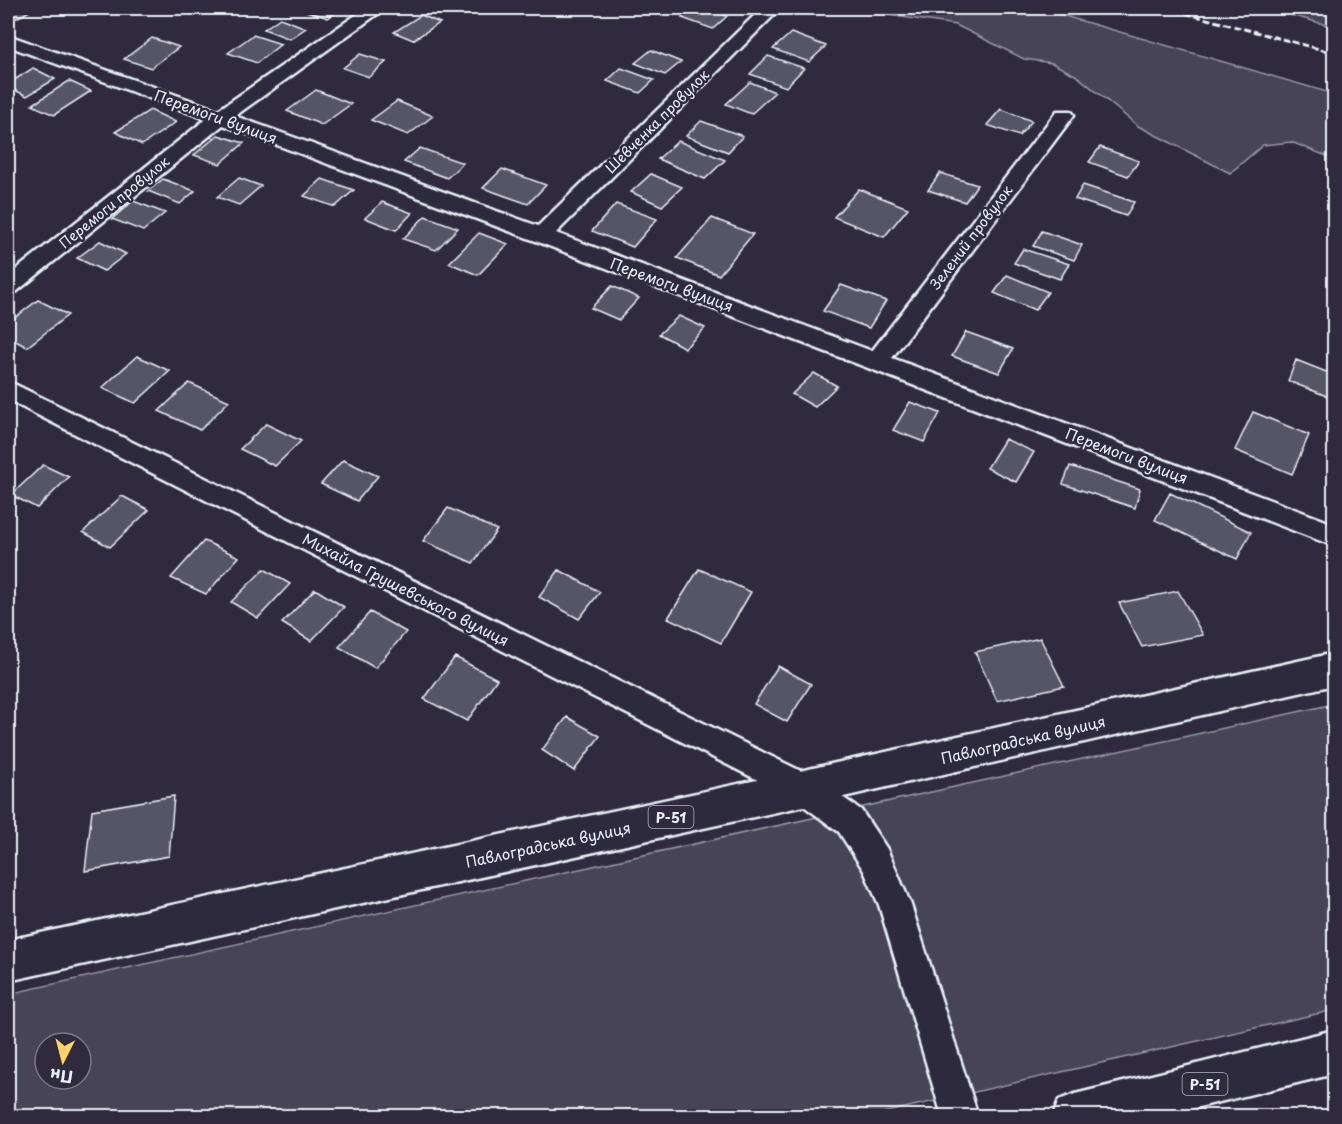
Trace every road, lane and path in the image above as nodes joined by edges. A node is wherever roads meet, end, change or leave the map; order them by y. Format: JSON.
{"nodes":[{"id":1,"x":377,"y":8,"type":"edge"},
{"id":2,"x":772,"y":8,"type":"edge"},
{"id":3,"x":8,"y":40,"type":"edge"},
{"id":4,"x":1064,"y":115,"type":"dead end"},
{"id":5,"x":221,"y":117,"type":"junction"},
{"id":6,"x":542,"y":235,"type":"junction"},
{"id":7,"x":8,"y":287,"type":"edge"},
{"id":8,"x":878,"y":360,"type":"junction"},
{"id":9,"x":8,"y":390,"type":"edge"},
{"id":10,"x":1332,"y":528,"type":"edge"},
{"id":11,"x":1335,"y":669,"type":"edge"},
{"id":12,"x":804,"y":788,"type":"junction"},
{"id":13,"x":8,"y":961,"type":"edge"},
{"id":14,"x":1335,"y":1052,"type":"edge"},
{"id":15,"x":960,"y":1116,"type":"edge"},
{"id":16,"x":1075,"y":1116,"type":"edge"}],
"edges":[{"from":1,"to":5,"type":"street","name":"Перемоги провулок"},
{"from":2,"to":6,"type":"street","name":"Шевченка провулок"},
{"from":3,"to":5,"type":"street","name":"Перемоги вулиця"},
{"from":4,"to":8,"type":"street","name":"Зелений провулок"},
{"from":5,"to":6,"type":"street","name":"Перемоги вулиця"},
{"from":5,"to":7,"type":"street","name":"Перемоги провулок"},
{"from":6,"to":8,"type":"street","name":"Перемоги вулиця"},
{"from":8,"to":10,"type":"street","name":"Перемоги вулиця"},
{"from":9,"to":12,"type":"street","name":"Михайла Грушевського вулиця"},
{"from":11,"to":12,"type":"main road","name":"Павлоградська вулиця","number":"Р-51"},
{"from":12,"to":13,"type":"main road","name":"Павлоградська вулиця","number":"Р-51"},
{"from":12,"to":15,"type":"street","name":"Михайла Грушевського вулиця"},
{"from":14,"to":16,"type":"main road","number":"Р-51"}]}
